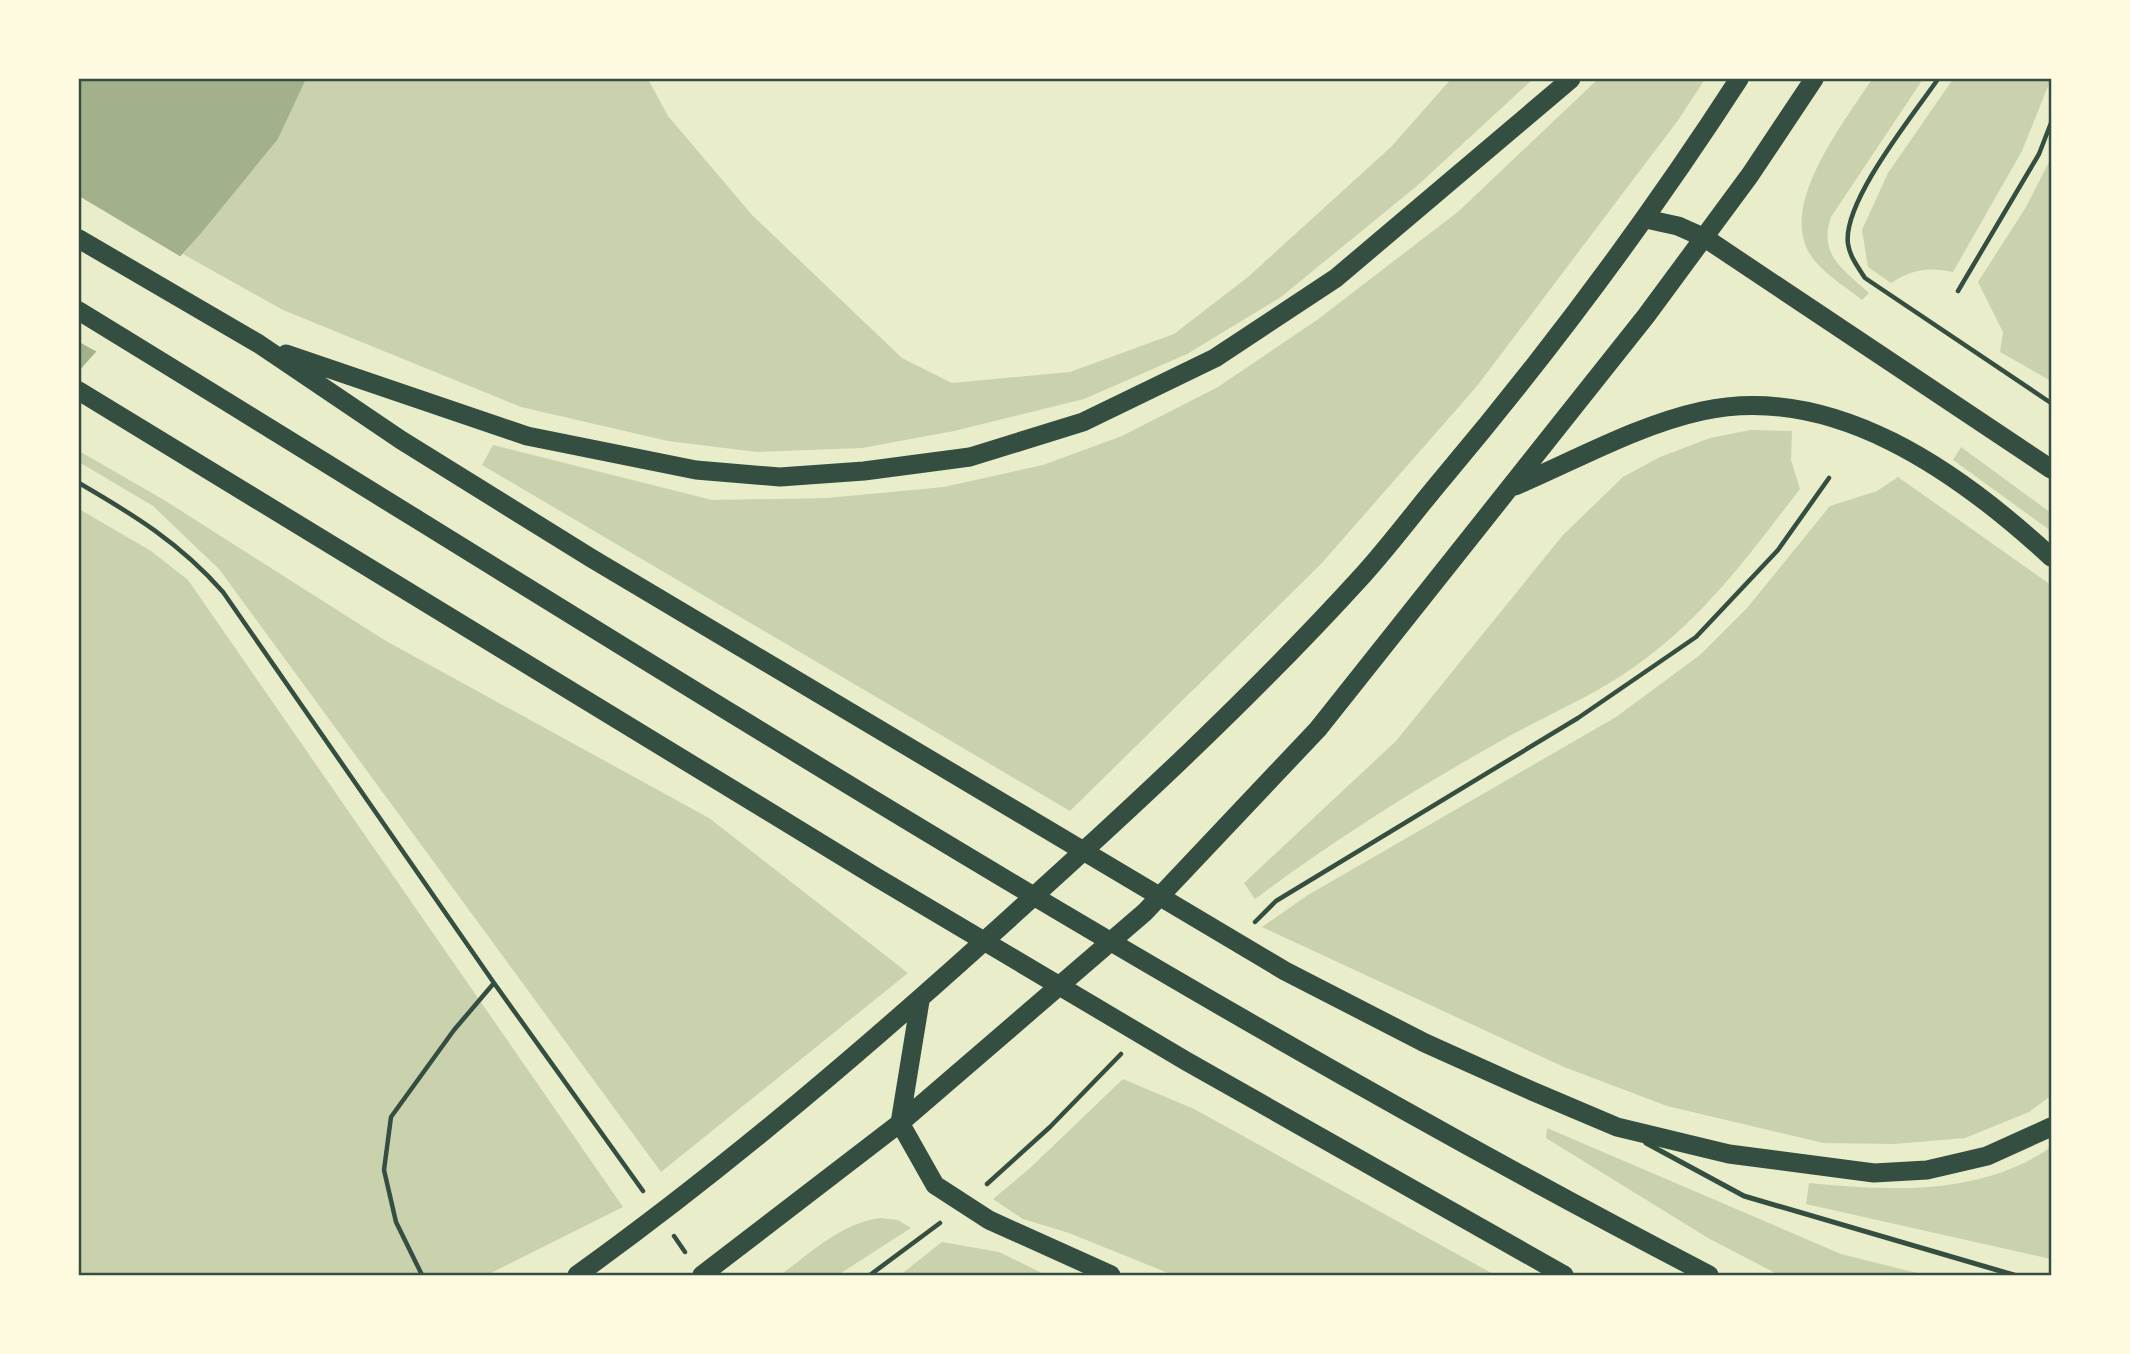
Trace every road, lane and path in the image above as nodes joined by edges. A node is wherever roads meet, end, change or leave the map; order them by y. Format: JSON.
{"nodes":[{"id":1,"x":1570,"y":79,"type":"edge"},
{"id":2,"x":1739,"y":79,"type":"edge"},
{"id":3,"x":1814,"y":79,"type":"edge"},
{"id":4,"x":1938,"y":79,"type":"edge"},
{"id":5,"x":2051,"y":123,"type":"edge"},
{"id":6,"x":1646,"y":219,"type":"junction"},
{"id":7,"x":1705,"y":238,"type":"junction"},
{"id":8,"x":79,"y":239,"type":"edge"},
{"id":9,"x":1958,"y":291,"type":"dead end"},
{"id":10,"x":79,"y":311,"type":"edge"},
{"id":11,"x":259,"y":344,"type":"junction"},
{"id":12,"x":79,"y":391,"type":"edge"},
{"id":13,"x":2051,"y":403,"type":"edge"},
{"id":14,"x":2051,"y":469,"type":"edge"},
{"id":15,"x":1829,"y":478,"type":"dead end"},
{"id":16,"x":79,"y":483,"type":"edge"},
{"id":17,"x":1511,"y":488,"type":"junction"},
{"id":18,"x":2051,"y":557,"type":"edge"},
{"id":19,"x":1246,"y":931,"type":"dead end"},
{"id":20,"x":494,"y":984,"type":"junction"},
{"id":21,"x":920,"y":1000,"type":"junction"},
{"id":22,"x":1127,"y":1048,"type":"dead end"},
{"id":23,"x":900,"y":1123,"type":"junction"},
{"id":24,"x":1617,"y":1127,"type":"junction"},
{"id":25,"x":2051,"y":1127,"type":"edge"},
{"id":26,"x":981,"y":1189,"type":"dead end"},
{"id":27,"x":647,"y":1196,"type":"dead end"},
{"id":28,"x":950,"y":1214,"type":"dead end"},
{"id":29,"x":670,"y":1230,"type":"dead end"},
{"id":30,"x":685,"y":1253,"type":"dead end"},
{"id":31,"x":422,"y":1275,"type":"edge"},
{"id":32,"x":577,"y":1275,"type":"edge"},
{"id":33,"x":702,"y":1275,"type":"edge"},
{"id":34,"x":870,"y":1275,"type":"edge"},
{"id":35,"x":1111,"y":1275,"type":"edge"},
{"id":36,"x":1564,"y":1275,"type":"edge"},
{"id":37,"x":1709,"y":1275,"type":"edge"},
{"id":38,"x":2014,"y":1275,"type":"edge"}],
"edges":[{"from":1,"to":11,"type":"highway"},
{"from":2,"to":6,"type":"highway"},
{"from":3,"to":7,"type":"highway"},
{"from":4,"to":13,"type":"path"},
{"from":5,"to":9,"type":"path"},
{"from":6,"to":7,"type":"highway"},
{"from":6,"to":21,"type":"highway"},
{"from":7,"to":14,"type":"highway"},
{"from":7,"to":17,"type":"highway"},
{"from":8,"to":11,"type":"highway"},
{"from":10,"to":37,"type":"highway"},
{"from":11,"to":24,"type":"highway"},
{"from":12,"to":36,"type":"highway"},
{"from":15,"to":19,"type":"path"},
{"from":16,"to":20,"type":"path"},
{"from":17,"to":18,"type":"highway"},
{"from":17,"to":23,"type":"highway"},
{"from":20,"to":27,"type":"path"},
{"from":20,"to":31,"type":"path"},
{"from":21,"to":23,"type":"highway"},
{"from":21,"to":32,"type":"highway"},
{"from":22,"to":26,"type":"path"},
{"from":23,"to":33,"type":"highway"},
{"from":23,"to":35,"type":"highway"},
{"from":24,"to":25,"type":"highway"},
{"from":24,"to":38,"type":"lane"},
{"from":28,"to":34,"type":"path"},
{"from":29,"to":30,"type":"path"}]}
